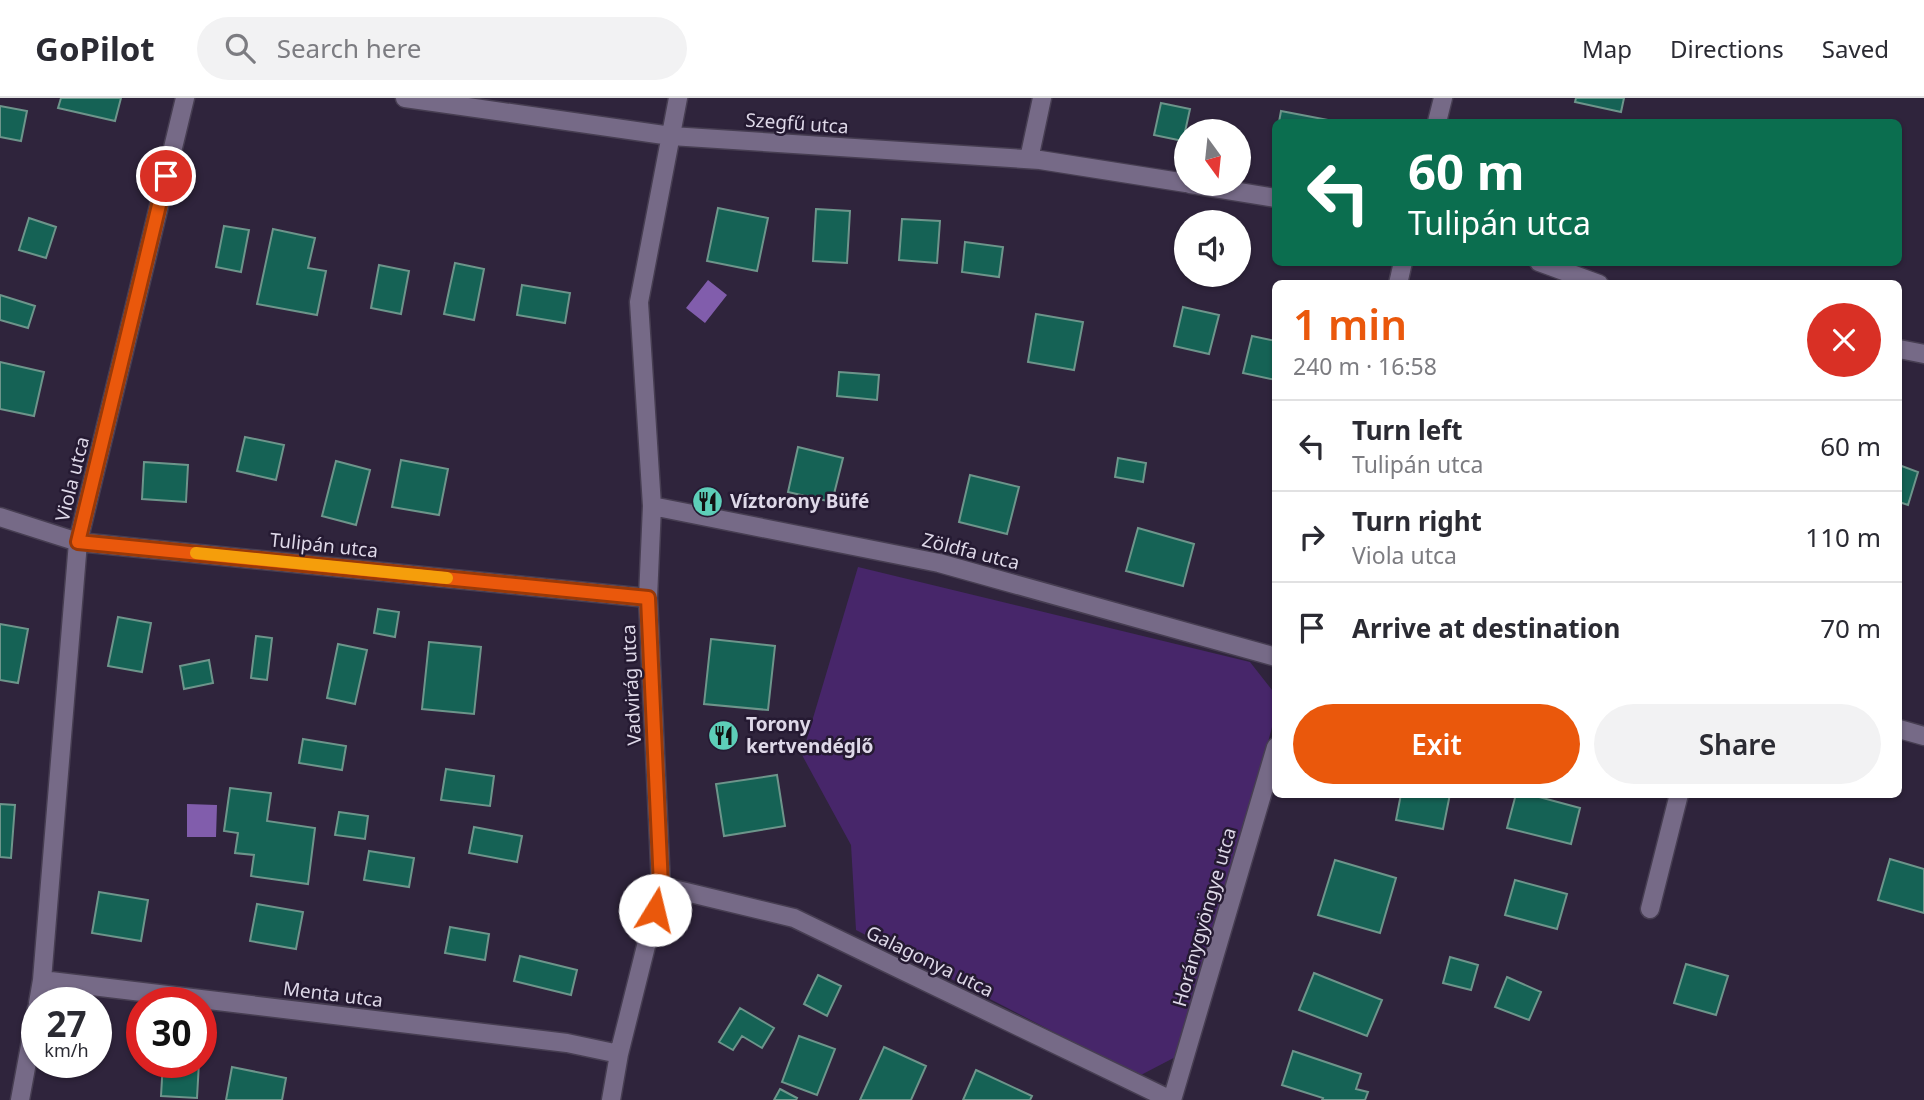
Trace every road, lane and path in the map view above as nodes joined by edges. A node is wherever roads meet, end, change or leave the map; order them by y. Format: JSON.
{"nodes":[{"id":1,"x":185,"y":98,"type":"edge"},
{"id":2,"x":405,"y":98,"type":"edge"},
{"id":3,"x":678,"y":98,"type":"edge"},
{"id":4,"x":1042,"y":98,"type":"edge"},
{"id":5,"x":1443,"y":98,"type":"edge"},
{"id":6,"x":1438,"y":119,"type":"edge"},
{"id":7,"x":671,"y":136,"type":"junction"},
{"id":8,"x":1029,"y":159,"type":"junction"},
{"id":9,"x":1174,"y":181,"type":"edge"},
{"id":10,"x":1251,"y":194,"type":"edge"},
{"id":11,"x":1272,"y":197,"type":"edge"},
{"id":12,"x":1550,"y":266,"type":"edge"},
{"id":13,"x":1589,"y":280,"type":"edge"},
{"id":14,"x":1902,"y":350,"type":"edge"},
{"id":15,"x":1924,"y":354,"type":"edge"},
{"id":16,"x":652,"y":506,"type":"junction"},
{"id":17,"x":0,"y":517,"type":"edge"},
{"id":18,"x":78,"y":542,"type":"junction"},
{"id":19,"x":648,"y":598,"type":"junction"},
{"id":20,"x":1272,"y":656,"type":"edge"},
{"id":21,"x":1902,"y":730,"type":"edge"},
{"id":22,"x":1924,"y":736,"type":"edge"},
{"id":23,"x":1272,"y":761,"type":"edge"},
{"id":24,"x":1678,"y":798,"type":"edge"},
{"id":25,"x":661,"y":886,"type":"junction"},
{"id":26,"x":1650,"y":909,"type":"dead end"},
{"id":27,"x":42,"y":980,"type":"junction"},
{"id":28,"x":41,"y":987,"type":"edge"},
{"id":29,"x":619,"y":1054,"type":"junction"},
{"id":30,"x":24,"y":1078,"type":"edge"},
{"id":31,"x":20,"y":1100,"type":"edge"},
{"id":32,"x":611,"y":1100,"type":"edge"},
{"id":33,"x":1172,"y":1100,"type":"edge"}],
"edges":[{"from":1,"to":18,"type":"street","name":"Viola utca"},
{"from":2,"to":7,"type":"street","name":"Szegfű utca"},
{"from":3,"to":7,"type":"street","name":"Vadvirág utca"},
{"from":4,"to":8,"type":"street"},
{"from":5,"to":6,"type":"street"},
{"from":7,"to":8,"type":"street","name":"Szegfű utca"},
{"from":7,"to":16,"type":"street","name":"Vadvirág utca"},
{"from":8,"to":9,"type":"street","name":"Szegfű utca"},
{"from":10,"to":11,"type":"street","name":"Szegfű utca"},
{"from":12,"to":13,"type":"street"},
{"from":14,"to":15,"type":"street"},
{"from":16,"to":19,"type":"street","name":"Vadvirág utca"},
{"from":16,"to":20,"type":"street","name":"Zöldfa utca"},
{"from":17,"to":18,"type":"street","name":"Tulipán utca"},
{"from":18,"to":19,"type":"street","name":"Tulipán utca"},
{"from":18,"to":27,"type":"street","name":"Viola utca"},
{"from":19,"to":25,"type":"street","name":"Vadvirág utca"},
{"from":21,"to":22,"type":"street"},
{"from":23,"to":33,"type":"street","name":"Horánygyöngye utca"},
{"from":24,"to":26,"type":"street"},
{"from":25,"to":29,"type":"street","name":"Vadvirág utca"},
{"from":25,"to":33,"type":"street","name":"Galagonya utca"},
{"from":27,"to":28,"type":"street","name":"Viola utca"},
{"from":27,"to":29,"type":"street","name":"Menta utca"},
{"from":29,"to":32,"type":"street","name":"Vadvirág utca"},
{"from":30,"to":31,"type":"street","name":"Viola utca"}]}
